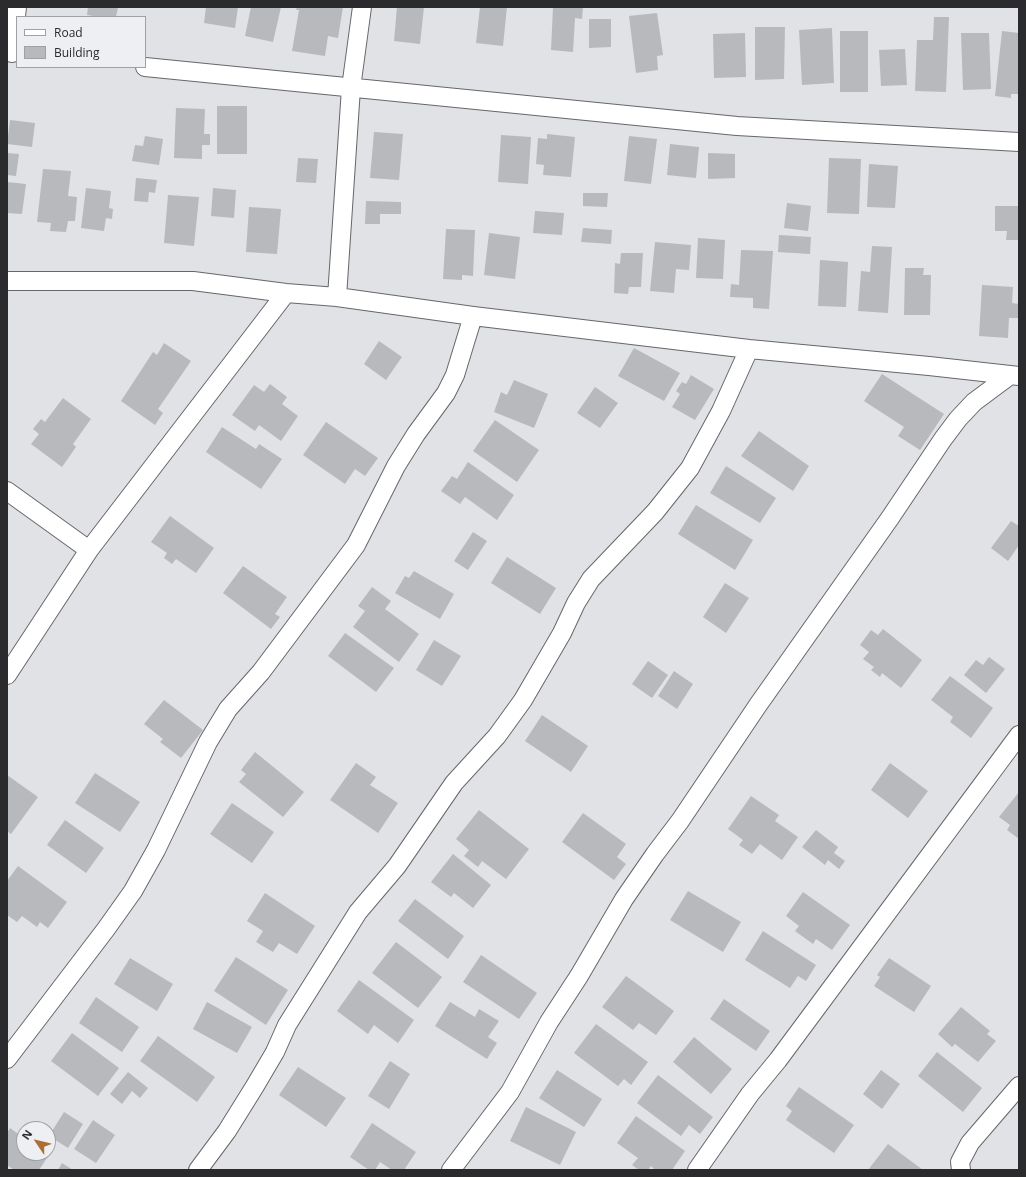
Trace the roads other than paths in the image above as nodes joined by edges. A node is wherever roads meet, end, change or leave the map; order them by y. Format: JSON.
{"nodes":[{"id":1,"x":362,"y":7,"type":"edge"},
{"id":2,"x":16,"y":16,"type":"edge"},
{"id":3,"x":12,"y":53,"type":"edge"},
{"id":4,"x":146,"y":67,"type":"edge"},
{"id":5,"x":351,"y":88,"type":"junction"},
{"id":6,"x":1019,"y":142,"type":"edge"},
{"id":7,"x":7,"y":281,"type":"edge"},
{"id":8,"x":286,"y":293,"type":"junction"},
{"id":9,"x":336,"y":298,"type":"junction"},
{"id":10,"x":473,"y":316,"type":"junction"},
{"id":11,"x":749,"y":348,"type":"junction"},
{"id":12,"x":1014,"y":376,"type":"edge"},
{"id":13,"x":7,"y":491,"type":"edge"},
{"id":14,"x":89,"y":550,"type":"junction"},
{"id":15,"x":7,"y":675,"type":"edge"},
{"id":16,"x":1019,"y":735,"type":"edge"},
{"id":17,"x":7,"y":1059,"type":"edge"},
{"id":18,"x":1019,"y":1086,"type":"edge"},
{"id":19,"x":198,"y":1170,"type":"edge"},
{"id":20,"x":451,"y":1170,"type":"edge"},
{"id":21,"x":697,"y":1170,"type":"edge"},
{"id":22,"x":961,"y":1170,"type":"edge"}],
"edges":[{"from":1,"to":5,"type":"street"},
{"from":2,"to":3,"type":"street"},
{"from":4,"to":5,"type":"street"},
{"from":5,"to":6,"type":"street"},
{"from":5,"to":9,"type":"street"},
{"from":7,"to":8,"type":"street"},
{"from":8,"to":9,"type":"street"},
{"from":8,"to":14,"type":"street"},
{"from":9,"to":10,"type":"street"},
{"from":10,"to":11,"type":"street"},
{"from":10,"to":17,"type":"street"},
{"from":11,"to":12,"type":"street"},
{"from":11,"to":19,"type":"street"},
{"from":12,"to":20,"type":"street"},
{"from":13,"to":14,"type":"street"},
{"from":14,"to":15,"type":"street"},
{"from":16,"to":21,"type":"street"},
{"from":18,"to":22,"type":"street"}]}
